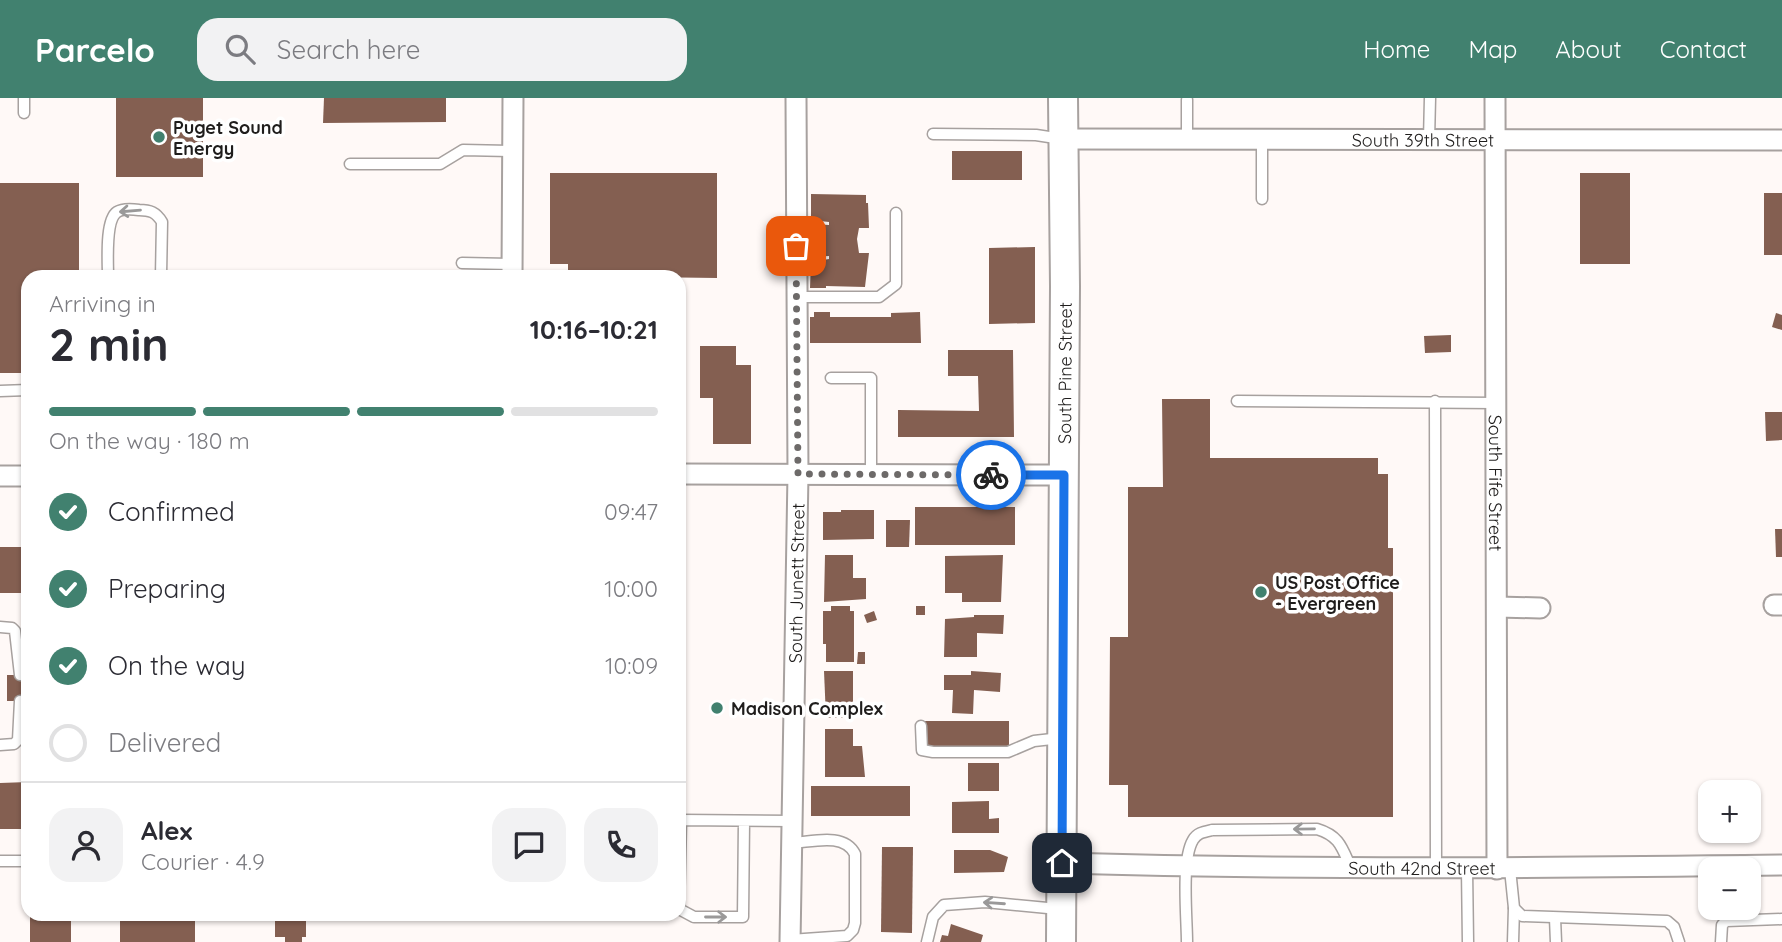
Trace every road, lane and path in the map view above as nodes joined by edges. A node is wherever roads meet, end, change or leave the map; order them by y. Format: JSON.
{"nodes":[{"id":1,"x":24,"y":98,"type":"edge"},
{"id":2,"x":513,"y":98,"type":"edge"},
{"id":3,"x":796,"y":98,"type":"edge"},
{"id":4,"x":1063,"y":98,"type":"edge"},
{"id":5,"x":1430,"y":98,"type":"edge"},
{"id":6,"x":1495,"y":98,"type":"edge"},
{"id":7,"x":1187,"y":100,"type":"dead end"},
{"id":8,"x":24,"y":113,"type":"dead end"},
{"id":9,"x":933,"y":134,"type":"dead end"},
{"id":10,"x":1063,"y":139,"type":"junction"},
{"id":11,"x":1494,"y":139,"type":"junction"},
{"id":12,"x":1782,"y":139,"type":"edge"},
{"id":13,"x":1187,"y":140,"type":"junction"},
{"id":14,"x":1262,"y":140,"type":"junction"},
{"id":15,"x":1429,"y":140,"type":"junction"},
{"id":16,"x":513,"y":150,"type":"junction"},
{"id":17,"x":349,"y":164,"type":"dead end"},
{"id":18,"x":1262,"y":199,"type":"dead end"},
{"id":19,"x":896,"y":214,"type":"dead end"},
{"id":20,"x":462,"y":263,"type":"dead end"},
{"id":21,"x":108,"y":270,"type":"edge"},
{"id":22,"x":161,"y":270,"type":"edge"},
{"id":23,"x":512,"y":270,"type":"edge"},
{"id":24,"x":797,"y":297,"type":"junction"},
{"id":25,"x":831,"y":378,"type":"dead end"},
{"id":26,"x":21,"y":390,"type":"edge"},
{"id":27,"x":0,"y":391,"type":"edge"},
{"id":28,"x":1237,"y":401,"type":"dead end"},
{"id":29,"x":1435,"y":401,"type":"junction"},
{"id":30,"x":1496,"y":403,"type":"junction"},
{"id":31,"x":686,"y":474,"type":"edge"},
{"id":32,"x":798,"y":474,"type":"junction"},
{"id":33,"x":871,"y":475,"type":"junction"},
{"id":34,"x":1064,"y":475,"type":"junction"},
{"id":35,"x":0,"y":476,"type":"edge"},
{"id":36,"x":21,"y":476,"type":"edge"},
{"id":37,"x":1498,"y":607,"type":"junction"},
{"id":38,"x":1540,"y":608,"type":"dead end"},
{"id":39,"x":0,"y":627,"type":"edge"},
{"id":40,"x":20,"y":675,"type":"dead end"},
{"id":41,"x":20,"y":701,"type":"dead end"},
{"id":42,"x":921,"y":726,"type":"dead end"},
{"id":43,"x":1062,"y":738,"type":"junction"},
{"id":44,"x":0,"y":745,"type":"edge"},
{"id":45,"x":686,"y":820,"type":"edge"},
{"id":46,"x":744,"y":821,"type":"junction"},
{"id":47,"x":792,"y":821,"type":"junction"},
{"id":48,"x":792,"y":844,"type":"junction"},
{"id":49,"x":0,"y":861,"type":"edge"},
{"id":50,"x":21,"y":861,"type":"edge"},
{"id":51,"x":1062,"y":863,"type":"junction"},
{"id":52,"x":1782,"y":865,"type":"edge"},
{"id":53,"x":1186,"y":867,"type":"junction"},
{"id":54,"x":1351,"y":868,"type":"junction"},
{"id":55,"x":1436,"y":869,"type":"junction"},
{"id":56,"x":1467,"y":869,"type":"junction"},
{"id":57,"x":1504,"y":869,"type":"junction"},
{"id":58,"x":1514,"y":908,"type":"junction"},
{"id":59,"x":1062,"y":909,"type":"junction"},
{"id":60,"x":686,"y":912,"type":"edge"},
{"id":61,"x":1555,"y":918,"type":"junction"},
{"id":62,"x":1782,"y":919,"type":"edge"},
{"id":63,"x":790,"y":941,"type":"edge"},
{"id":64,"x":927,"y":942,"type":"edge"},
{"id":65,"x":1061,"y":942,"type":"edge"},
{"id":66,"x":1187,"y":942,"type":"edge"},
{"id":67,"x":1468,"y":942,"type":"edge"},
{"id":68,"x":1513,"y":942,"type":"edge"},
{"id":69,"x":1556,"y":942,"type":"edge"},
{"id":70,"x":1679,"y":942,"type":"edge"},
{"id":71,"x":1721,"y":942,"type":"edge"}],
"edges":[{"from":1,"to":8,"type":"lane"},
{"from":2,"to":16,"type":"street"},
{"from":3,"to":24,"type":"street","name":"South Junett Street"},
{"from":4,"to":10,"type":"main road","name":"South Pine Street"},
{"from":5,"to":15,"type":"lane"},
{"from":6,"to":11,"type":"street","name":"South Fife Street"},
{"from":7,"to":13,"type":"lane"},
{"from":9,"to":10,"type":"lane"},
{"from":10,"to":13,"type":"street","name":"South 39th Street"},
{"from":10,"to":34,"type":"main road","name":"South Pine Street"},
{"from":11,"to":12,"type":"street","name":"South 39th Street"},
{"from":11,"to":15,"type":"street","name":"South 39th Street"},
{"from":11,"to":30,"type":"street","name":"South Fife Street"},
{"from":13,"to":14,"type":"street","name":"South 39th Street"},
{"from":14,"to":15,"type":"street","name":"South 39th Street"},
{"from":14,"to":18,"type":"lane"},
{"from":16,"to":17,"type":"lane"},
{"from":16,"to":23,"type":"street"},
{"from":19,"to":24,"type":"lane"},
{"from":20,"to":23,"type":"lane"},
{"from":22,"to":21,"type":"lane","one_way":true},
{"from":24,"to":32,"type":"street","name":"South Junett Street"},
{"from":25,"to":33,"type":"lane"},
{"from":26,"to":27,"type":"lane"},
{"from":28,"to":29,"type":"lane"},
{"from":29,"to":30,"type":"lane"},
{"from":29,"to":55,"type":"lane"},
{"from":30,"to":37,"type":"street","name":"South Fife Street"},
{"from":31,"to":32,"type":"street"},
{"from":32,"to":33,"type":"street"},
{"from":32,"to":47,"type":"street","name":"South Junett Street"},
{"from":33,"to":34,"type":"street"},
{"from":34,"to":43,"type":"main road","name":"South Pine Street"},
{"from":35,"to":36,"type":"street"},
{"from":37,"to":38,"type":"street"},
{"from":37,"to":57,"type":"street","name":"South Fife Street"},
{"from":39,"to":40,"type":"lane"},
{"from":41,"to":44,"type":"lane"},
{"from":42,"to":43,"type":"lane"},
{"from":43,"to":51,"type":"main road","name":"South Pine Street"},
{"from":46,"to":45,"type":"lane","one_way":true},
{"from":46,"to":47,"type":"lane"},
{"from":60,"to":46,"type":"lane","one_way":true},
{"from":47,"to":48,"type":"street","name":"South Junett Street"},
{"from":48,"to":63,"type":"street","name":"South Junett Street"},
{"from":48,"to":63,"type":"lane"},
{"from":49,"to":50,"type":"lane"},
{"from":51,"to":53,"type":"street","name":"South 42nd Street"},
{"from":51,"to":59,"type":"main road","name":"South Pine Street"},
{"from":52,"to":57,"type":"street","name":"South 42nd Street"},
{"from":53,"to":54,"type":"street","name":"South 42nd Street"},
{"from":54,"to":53,"type":"lane","one_way":true},
{"from":53,"to":66,"type":"lane"},
{"from":54,"to":55,"type":"street","name":"South 42nd Street"},
{"from":55,"to":56,"type":"street","name":"South 42nd Street"},
{"from":56,"to":57,"type":"street","name":"South 42nd Street"},
{"from":56,"to":67,"type":"lane"},
{"from":57,"to":58,"type":"lane"},
{"from":58,"to":61,"type":"lane"},
{"from":58,"to":68,"type":"lane"},
{"from":59,"to":64,"type":"lane","one_way":true},
{"from":59,"to":65,"type":"main road","name":"South Pine Street"},
{"from":61,"to":69,"type":"lane"},
{"from":61,"to":70,"type":"lane"},
{"from":62,"to":71,"type":"lane"}]}
